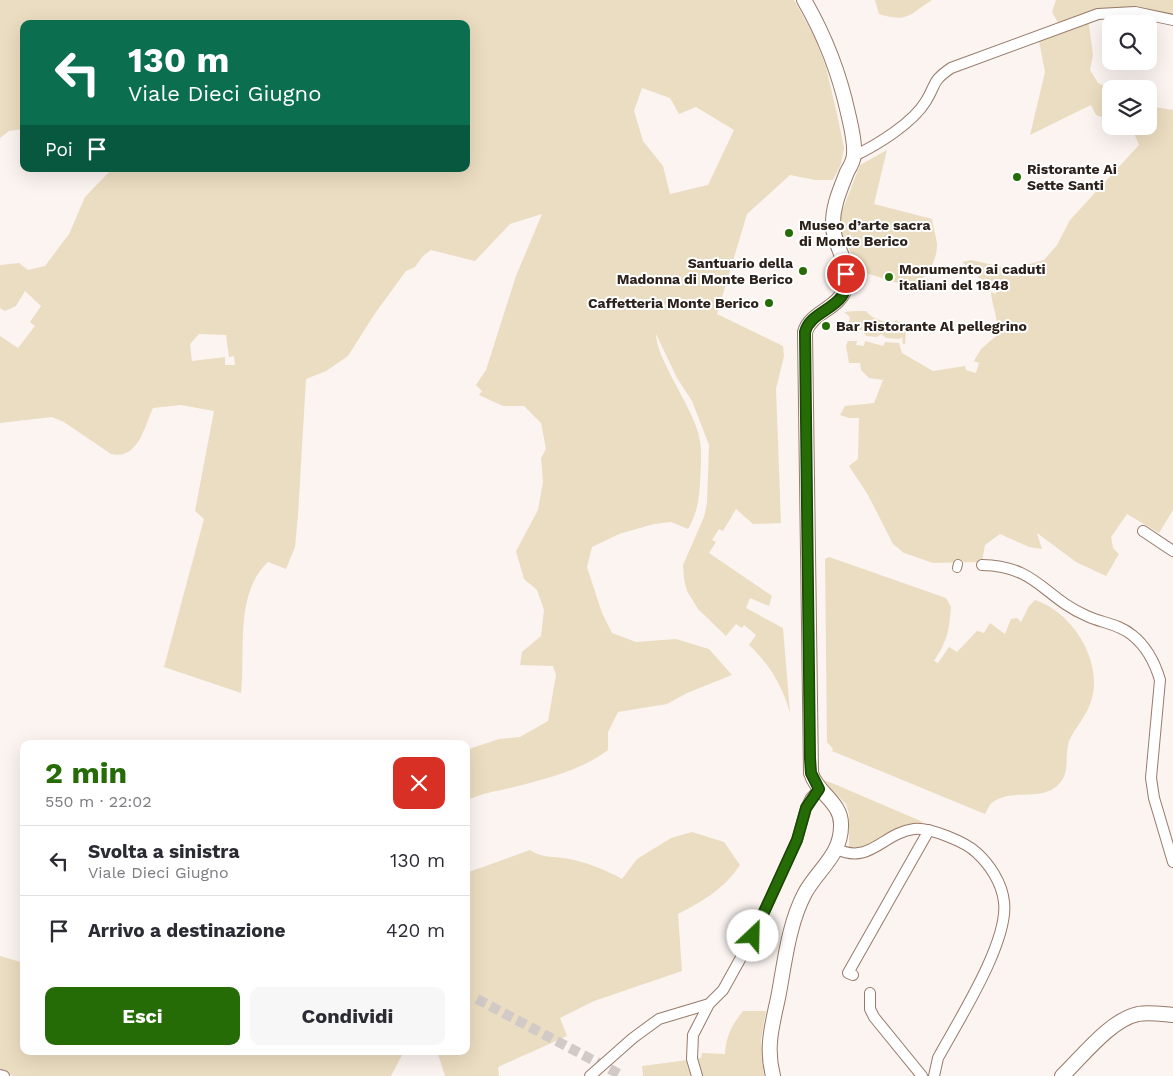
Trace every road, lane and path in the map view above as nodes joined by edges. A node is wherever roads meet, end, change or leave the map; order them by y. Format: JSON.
{"nodes":[{"id":1,"x":804,"y":0,"type":"edge"},
{"id":2,"x":1173,"y":20,"type":"edge"},
{"id":3,"x":854,"y":156,"type":"junction"},
{"id":4,"x":1143,"y":531,"type":"dead end"},
{"id":5,"x":1173,"y":552,"type":"edge"},
{"id":6,"x":982,"y":565,"type":"dead end"},
{"id":7,"x":819,"y":789,"type":"junction"},
{"id":8,"x":929,"y":830,"type":"junction"},
{"id":9,"x":837,"y":850,"type":"junction"},
{"id":10,"x":1173,"y":862,"type":"edge"},
{"id":11,"x":852,"y":975,"type":"dead end"},
{"id":12,"x":870,"y":993,"type":"dead end"},
{"id":13,"x":709,"y":1004,"type":"junction"},
{"id":14,"x":1173,"y":1015,"type":"edge"},
{"id":15,"x":0,"y":1075,"type":"edge"},
{"id":16,"x":4,"y":1076,"type":"edge"},
{"id":17,"x":590,"y":1076,"type":"edge"},
{"id":18,"x":697,"y":1076,"type":"edge"},
{"id":19,"x":773,"y":1076,"type":"edge"},
{"id":20,"x":922,"y":1076,"type":"edge"},
{"id":21,"x":934,"y":1076,"type":"edge"},
{"id":22,"x":1062,"y":1076,"type":"edge"}],
"edges":[{"from":1,"to":3,"type":"main road"},
{"from":2,"to":3,"type":"street"},
{"from":3,"to":7,"type":"main road"},
{"from":4,"to":5,"type":"street"},
{"from":6,"to":10,"type":"street"},
{"from":7,"to":9,"type":"main road"},
{"from":7,"to":13,"type":"street"},
{"from":8,"to":9,"type":"street"},
{"from":8,"to":11,"type":"street"},
{"from":8,"to":21,"type":"street"},
{"from":9,"to":19,"type":"main road"},
{"from":12,"to":20,"type":"street"},
{"from":13,"to":17,"type":"street"},
{"from":13,"to":18,"type":"street"},
{"from":14,"to":22,"type":"main road"},
{"from":15,"to":16,"type":"street"}]}
